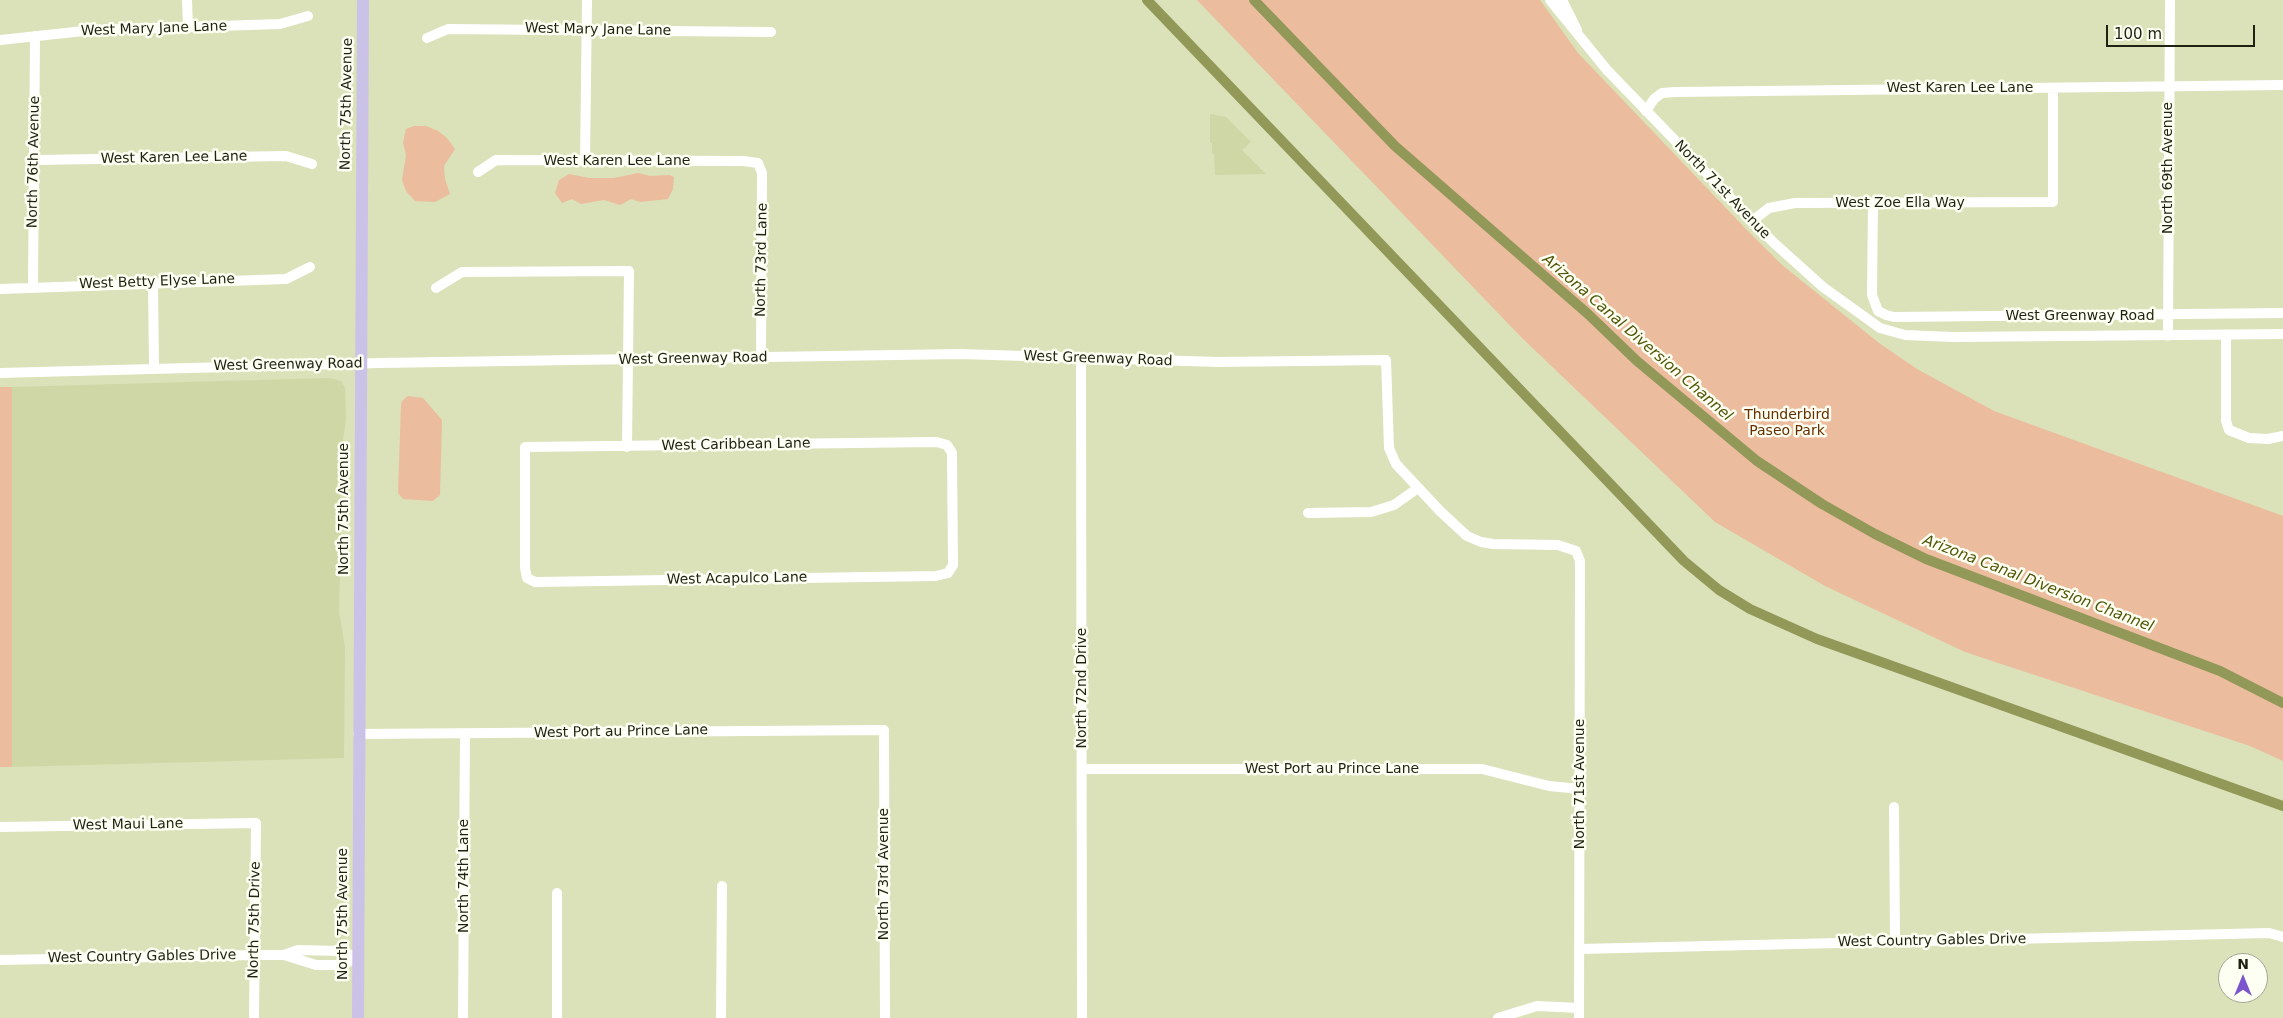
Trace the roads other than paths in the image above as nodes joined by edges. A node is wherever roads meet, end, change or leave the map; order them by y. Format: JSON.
{"nodes":[{"id":1,"x":187,"y":0,"type":"edge"},
{"id":2,"x":363,"y":0,"type":"edge"},
{"id":3,"x":587,"y":0,"type":"edge"},
{"id":4,"x":1550,"y":0,"type":"edge"},
{"id":5,"x":1562,"y":0,"type":"edge"},
{"id":6,"x":2170,"y":0,"type":"edge"},
{"id":7,"x":308,"y":16,"type":"dead end"},
{"id":8,"x":188,"y":28,"type":"junction"},
{"id":9,"x":587,"y":29,"type":"junction"},
{"id":10,"x":771,"y":32,"type":"dead end"},
{"id":11,"x":36,"y":36,"type":"junction"},
{"id":12,"x":1579,"y":36,"type":"junction"},
{"id":13,"x":427,"y":38,"type":"dead end"},
{"id":14,"x":0,"y":40,"type":"edge"},
{"id":15,"x":2283,"y":85,"type":"edge"},
{"id":16,"x":2169,"y":87,"type":"junction"},
{"id":17,"x":2053,"y":88,"type":"junction"},
{"id":18,"x":1646,"y":112,"type":"junction"},
{"id":19,"x":35,"y":160,"type":"junction"},
{"id":20,"x":585,"y":162,"type":"junction"},
{"id":21,"x":758,"y":163,"type":"joint"},
{"id":22,"x":312,"y":164,"type":"dead end"},
{"id":23,"x":478,"y":172,"type":"dead end"},
{"id":24,"x":1873,"y":204,"type":"junction"},
{"id":25,"x":1752,"y":221,"type":"junction"},
{"id":26,"x":310,"y":267,"type":"dead end"},
{"id":27,"x":153,"y":282,"type":"junction"},
{"id":28,"x":33,"y":287,"type":"junction"},
{"id":29,"x":436,"y":288,"type":"dead end"},
{"id":30,"x":0,"y":289,"type":"edge"},
{"id":31,"x":2283,"y":313,"type":"edge"},
{"id":32,"x":2168,"y":315,"type":"junction"},
{"id":33,"x":1880,"y":328,"type":"joint"},
{"id":34,"x":2283,"y":334,"type":"edge"},
{"id":35,"x":2226,"y":335,"type":"junction"},
{"id":36,"x":2168,"y":336,"type":"junction"},
{"id":37,"x":761,"y":358,"type":"junction"},
{"id":38,"x":1081,"y":359,"type":"junction"},
{"id":39,"x":628,"y":360,"type":"junction"},
{"id":40,"x":359,"y":364,"type":"junction"},
{"id":41,"x":154,"y":369,"type":"junction"},
{"id":42,"x":0,"y":373,"type":"edge"},
{"id":43,"x":2283,"y":436,"type":"edge"},
{"id":44,"x":627,"y":447,"type":"junction"},
{"id":45,"x":1418,"y":488,"type":"junction"},
{"id":46,"x":1308,"y":513,"type":"dead end"},
{"id":47,"x":948,"y":573,"type":"joint"},
{"id":48,"x":527,"y":578,"type":"joint"},
{"id":49,"x":884,"y":730,"type":"joint"},
{"id":50,"x":358,"y":734,"type":"junction"},
{"id":51,"x":465,"y":734,"type":"junction"},
{"id":52,"x":1082,"y":768,"type":"junction"},
{"id":53,"x":1580,"y":789,"type":"junction"},
{"id":54,"x":1894,"y":807,"type":"dead end"},
{"id":55,"x":256,"y":822,"type":"joint"},
{"id":56,"x":0,"y":827,"type":"edge"},
{"id":57,"x":722,"y":886,"type":"dead end"},
{"id":58,"x":557,"y":893,"type":"dead end"},
{"id":59,"x":2283,"y":937,"type":"edge"},
{"id":60,"x":1895,"y":942,"type":"junction"},
{"id":61,"x":1580,"y":949,"type":"junction"},
{"id":62,"x":254,"y":955,"type":"junction"},
{"id":63,"x":284,"y":956,"type":"junction"},
{"id":64,"x":358,"y":958,"type":"junction"},
{"id":65,"x":0,"y":960,"type":"edge"},
{"id":66,"x":1579,"y":1013,"type":"edge"},
{"id":67,"x":254,"y":1018,"type":"edge"},
{"id":68,"x":358,"y":1018,"type":"edge"},
{"id":69,"x":463,"y":1018,"type":"edge"},
{"id":70,"x":558,"y":1018,"type":"edge"},
{"id":71,"x":721,"y":1018,"type":"edge"},
{"id":72,"x":885,"y":1018,"type":"edge"},
{"id":73,"x":1082,"y":1018,"type":"edge"},
{"id":74,"x":1498,"y":1018,"type":"edge"}],
"edges":[{"from":1,"to":8,"type":"street"},
{"from":2,"to":40,"type":"main road","name":"North 75th Avenue"},
{"from":3,"to":9,"type":"street"},
{"from":4,"to":12,"type":"street","name":"North 71st Avenue"},
{"from":5,"to":12,"type":"street","name":"North 71st Avenue"},
{"from":6,"to":16,"type":"street","name":"North 69th Avenue"},
{"from":7,"to":8,"type":"street","name":"West Mary Jane Lane"},
{"from":8,"to":11,"type":"street","name":"West Mary Jane Lane"},
{"from":9,"to":10,"type":"street","name":"West Mary Jane Lane"},
{"from":9,"to":13,"type":"street","name":"West Mary Jane Lane"},
{"from":9,"to":20,"type":"street"},
{"from":11,"to":14,"type":"street","name":"West Mary Jane Lane"},
{"from":11,"to":19,"type":"street","name":"North 76th Avenue"},
{"from":12,"to":18,"type":"street","name":"North 71st Avenue"},
{"from":15,"to":16,"type":"street","name":"West Karen Lee Lane"},
{"from":16,"to":17,"type":"street","name":"West Karen Lee Lane"},
{"from":16,"to":32,"type":"street","name":"North 69th Avenue"},
{"from":17,"to":18,"type":"street","name":"West Karen Lee Lane"},
{"from":17,"to":24,"type":"street","name":"West Zoe Ella Way"},
{"from":18,"to":25,"type":"street","name":"North 71st Avenue"},
{"from":19,"to":22,"type":"street","name":"West Karen Lee Lane"},
{"from":19,"to":28,"type":"street","name":"North 76th Avenue"},
{"from":20,"to":21,"type":"street","name":"West Karen Lee Lane"},
{"from":20,"to":23,"type":"street","name":"West Karen Lee Lane"},
{"from":21,"to":37,"type":"street","name":"North 73rd Lane"},
{"from":24,"to":25,"type":"street","name":"West Zoe Ella Way"},
{"from":24,"to":32,"type":"street","name":"West Greenway Road"},
{"from":25,"to":33,"type":"street","name":"North 71st Avenue"},
{"from":26,"to":27,"type":"street","name":"West Betty Elyse Lane"},
{"from":27,"to":28,"type":"street","name":"West Betty Elyse Lane"},
{"from":27,"to":41,"type":"street"},
{"from":28,"to":30,"type":"street","name":"West Betty Elyse Lane"},
{"from":29,"to":39,"type":"street"},
{"from":31,"to":32,"type":"street","name":"West Greenway Road"},
{"from":32,"to":36,"type":"street","name":"North 69th Avenue"},
{"from":33,"to":36,"type":"street","name":"West Greenway Road"},
{"from":34,"to":35,"type":"street","name":"West Greenway Road"},
{"from":35,"to":36,"type":"street","name":"West Greenway Road"},
{"from":35,"to":43,"type":"street"},
{"from":37,"to":38,"type":"street","name":"West Greenway Road"},
{"from":37,"to":39,"type":"street","name":"West Greenway Road"},
{"from":38,"to":45,"type":"street","name":"West Greenway Road"},
{"from":38,"to":52,"type":"street","name":"North 72nd Drive"},
{"from":39,"to":40,"type":"street","name":"West Greenway Road"},
{"from":39,"to":44,"type":"street"},
{"from":40,"to":41,"type":"street","name":"West Greenway Road"},
{"from":40,"to":50,"type":"main road","name":"North 75th Avenue"},
{"from":41,"to":42,"type":"street","name":"West Greenway Road"},
{"from":44,"to":47,"type":"street","name":"West Caribbean Lane"},
{"from":44,"to":48,"type":"street","name":"West Caribbean Lane"},
{"from":45,"to":46,"type":"street"},
{"from":45,"to":53,"type":"street","name":"North 71st Avenue"},
{"from":47,"to":48,"type":"street","name":"West Acapulco Lane"},
{"from":49,"to":51,"type":"street","name":"West Port au Prince Lane"},
{"from":49,"to":72,"type":"street","name":"North 73rd Avenue"},
{"from":50,"to":51,"type":"street","name":"West Port au Prince Lane"},
{"from":50,"to":64,"type":"main road","name":"North 75th Avenue"},
{"from":51,"to":69,"type":"street","name":"North 74th Lane"},
{"from":52,"to":53,"type":"street","name":"West Port au Prince Lane"},
{"from":52,"to":73,"type":"street","name":"North 72nd Drive"},
{"from":53,"to":61,"type":"street","name":"North 71st Avenue"},
{"from":54,"to":60,"type":"street"},
{"from":55,"to":56,"type":"street","name":"West Maui Lane"},
{"from":55,"to":62,"type":"street","name":"North 75th Drive"},
{"from":57,"to":71,"type":"street"},
{"from":58,"to":70,"type":"street"},
{"from":59,"to":60,"type":"street","name":"West Country Gables Drive"},
{"from":60,"to":61,"type":"street","name":"West Country Gables Drive"},
{"from":61,"to":66,"type":"street","name":"North 71st Avenue"},
{"from":62,"to":63,"type":"street","name":"West Country Gables Drive"},
{"from":62,"to":65,"type":"street","name":"West Country Gables Drive"},
{"from":62,"to":67,"type":"street","name":"North 75th Drive"},
{"from":63,"to":64,"type":"street","name":"West Country Gables Drive"},
{"from":63,"to":64,"type":"street","name":"West Country Gables Drive"},
{"from":64,"to":68,"type":"main road","name":"North 75th Avenue"},
{"from":66,"to":74,"type":"street"}]}
